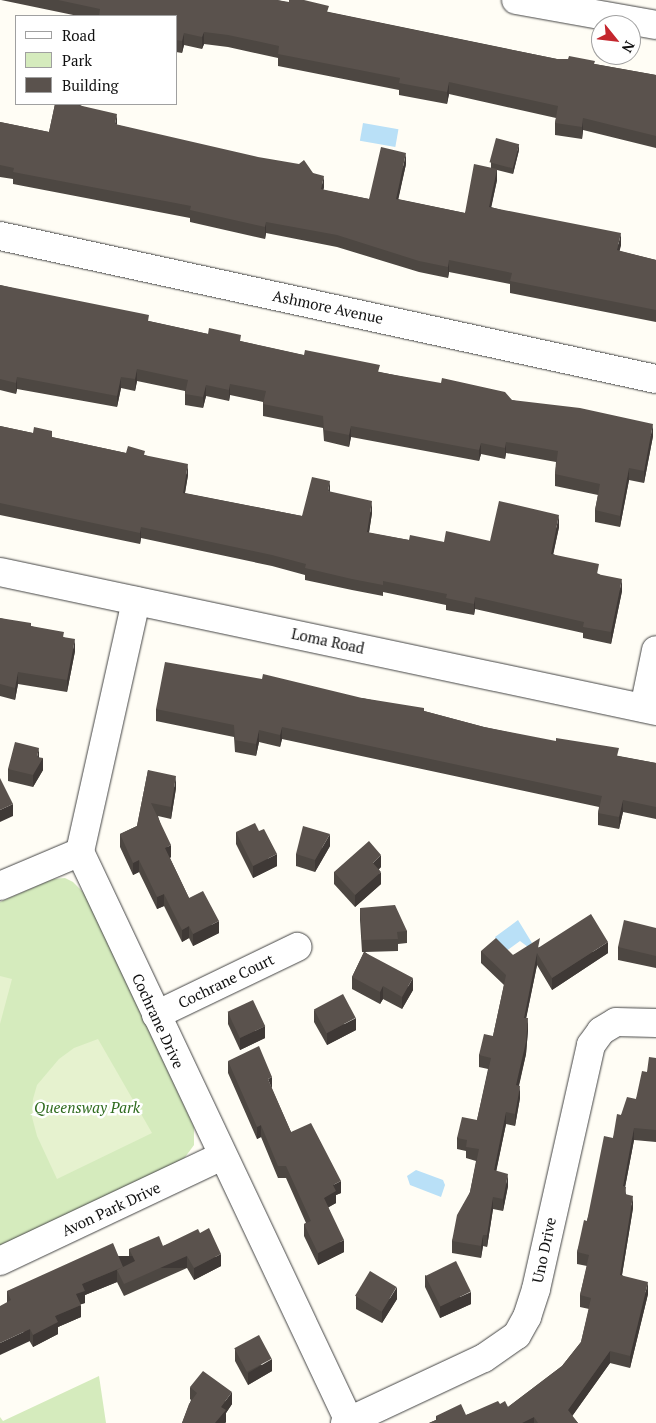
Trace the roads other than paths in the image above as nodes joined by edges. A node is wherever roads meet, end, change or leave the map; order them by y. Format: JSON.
{"nodes":[{"id":1,"x":516,"y":0,"type":"edge"},
{"id":2,"x":656,"y":25,"type":"edge"},
{"id":3,"x":0,"y":236,"type":"edge"},
{"id":4,"x":656,"y":379,"type":"edge"},
{"id":5,"x":0,"y":572,"type":"edge"},
{"id":6,"x":136,"y":601,"type":"junction"},
{"id":7,"x":656,"y":650,"type":"edge"},
{"id":8,"x":650,"y":709,"type":"edge"},
{"id":9,"x":80,"y":852,"type":"junction"},
{"id":10,"x":0,"y":886,"type":"edge"},
{"id":11,"x":297,"y":947,"type":"dead end"},
{"id":12,"x":156,"y":1015,"type":"junction"},
{"id":13,"x":656,"y":1024,"type":"edge"},
{"id":14,"x":222,"y":1156,"type":"junction"},
{"id":15,"x":0,"y":1261,"type":"edge"},
{"id":16,"x":347,"y":1422,"type":"edge"}],
"edges":[{"from":1,"to":2,"type":"street"},
{"from":3,"to":4,"type":"street","name":"Ashmore Avenue"},
{"from":5,"to":6,"type":"street","name":"Loma Road"},
{"from":6,"to":8,"type":"street","name":"Loma Road"},
{"from":6,"to":9,"type":"street"},
{"from":7,"to":8,"type":"street"},
{"from":9,"to":10,"type":"street"},
{"from":9,"to":12,"type":"street","name":"Cochrane Drive"},
{"from":11,"to":12,"type":"street","name":"Cochrane Court"},
{"from":12,"to":14,"type":"street","name":"Cochrane Drive"},
{"from":13,"to":16,"type":"street","name":"Uno Drive"},
{"from":14,"to":15,"type":"street","name":"Avon Park Drive"},
{"from":14,"to":16,"type":"street","name":"Cochrane Drive"}]}
